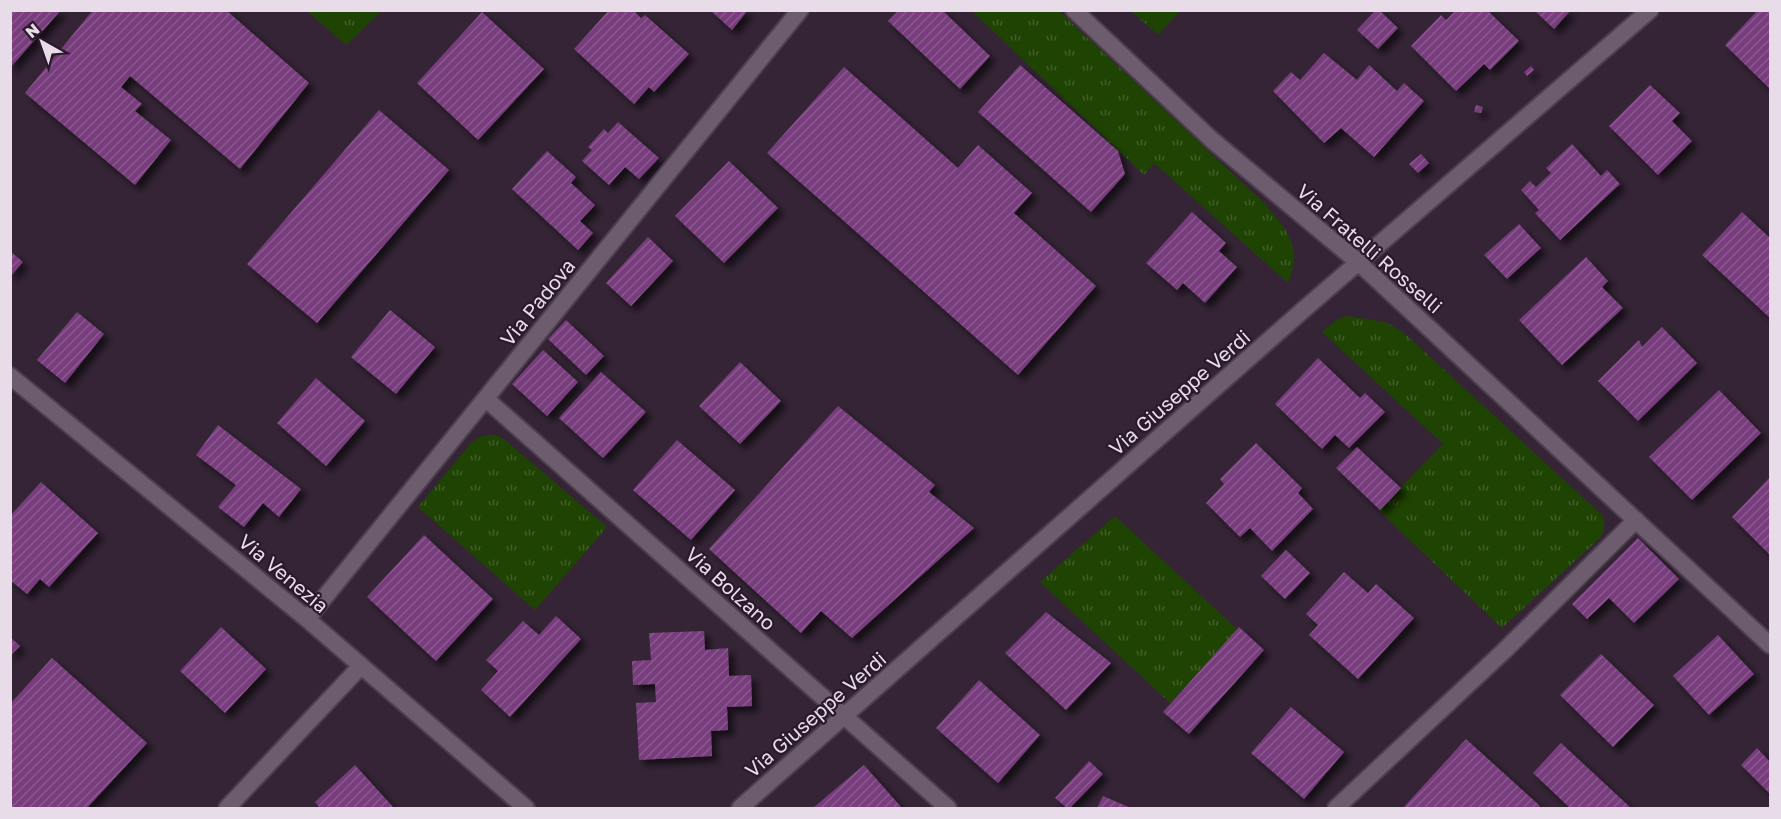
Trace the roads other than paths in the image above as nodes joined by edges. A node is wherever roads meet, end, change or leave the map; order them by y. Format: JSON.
{"nodes":[{"id":1,"x":800,"y":10,"type":"edge"},
{"id":2,"x":1074,"y":10,"type":"edge"},
{"id":3,"x":1650,"y":10,"type":"edge"},
{"id":4,"x":1358,"y":262,"type":"junction"},
{"id":5,"x":10,"y":376,"type":"edge"},
{"id":6,"x":486,"y":399,"type":"junction"},
{"id":7,"x":1636,"y":520,"type":"junction"},
{"id":8,"x":307,"y":619,"type":"junction"},
{"id":9,"x":1770,"y":645,"type":"edge"},
{"id":10,"x":361,"y":666,"type":"junction"},
{"id":11,"x":844,"y":717,"type":"junction"},
{"id":12,"x":227,"y":808,"type":"edge"},
{"id":13,"x":526,"y":808,"type":"edge"},
{"id":14,"x":740,"y":808,"type":"edge"},
{"id":15,"x":948,"y":808,"type":"edge"},
{"id":16,"x":1336,"y":808,"type":"edge"}],
"edges":[{"from":1,"to":6,"type":"street","name":"Via Padova"},
{"from":2,"to":4,"type":"street","name":"Via Fratelli Rosselli"},
{"from":3,"to":4,"type":"street","name":"Via Giuseppe Verdi"},
{"from":4,"to":7,"type":"street","name":"Via Fratelli Rosselli"},
{"from":4,"to":11,"type":"street","name":"Via Giuseppe Verdi"},
{"from":5,"to":8,"type":"street","name":"Via Venezia"},
{"from":6,"to":8,"type":"street","name":"Via Padova"},
{"from":6,"to":11,"type":"street","name":"Via Bolzano"},
{"from":7,"to":9,"type":"street","name":"Via Fratelli Rosselli"},
{"from":7,"to":16,"type":"street"},
{"from":8,"to":10,"type":"street","name":"Via Venezia"},
{"from":10,"to":12,"type":"street"},
{"from":10,"to":13,"type":"street","name":"Via Venezia"},
{"from":11,"to":14,"type":"street","name":"Via Giuseppe Verdi"},
{"from":11,"to":15,"type":"street","name":"Via Bolzano"}]}
